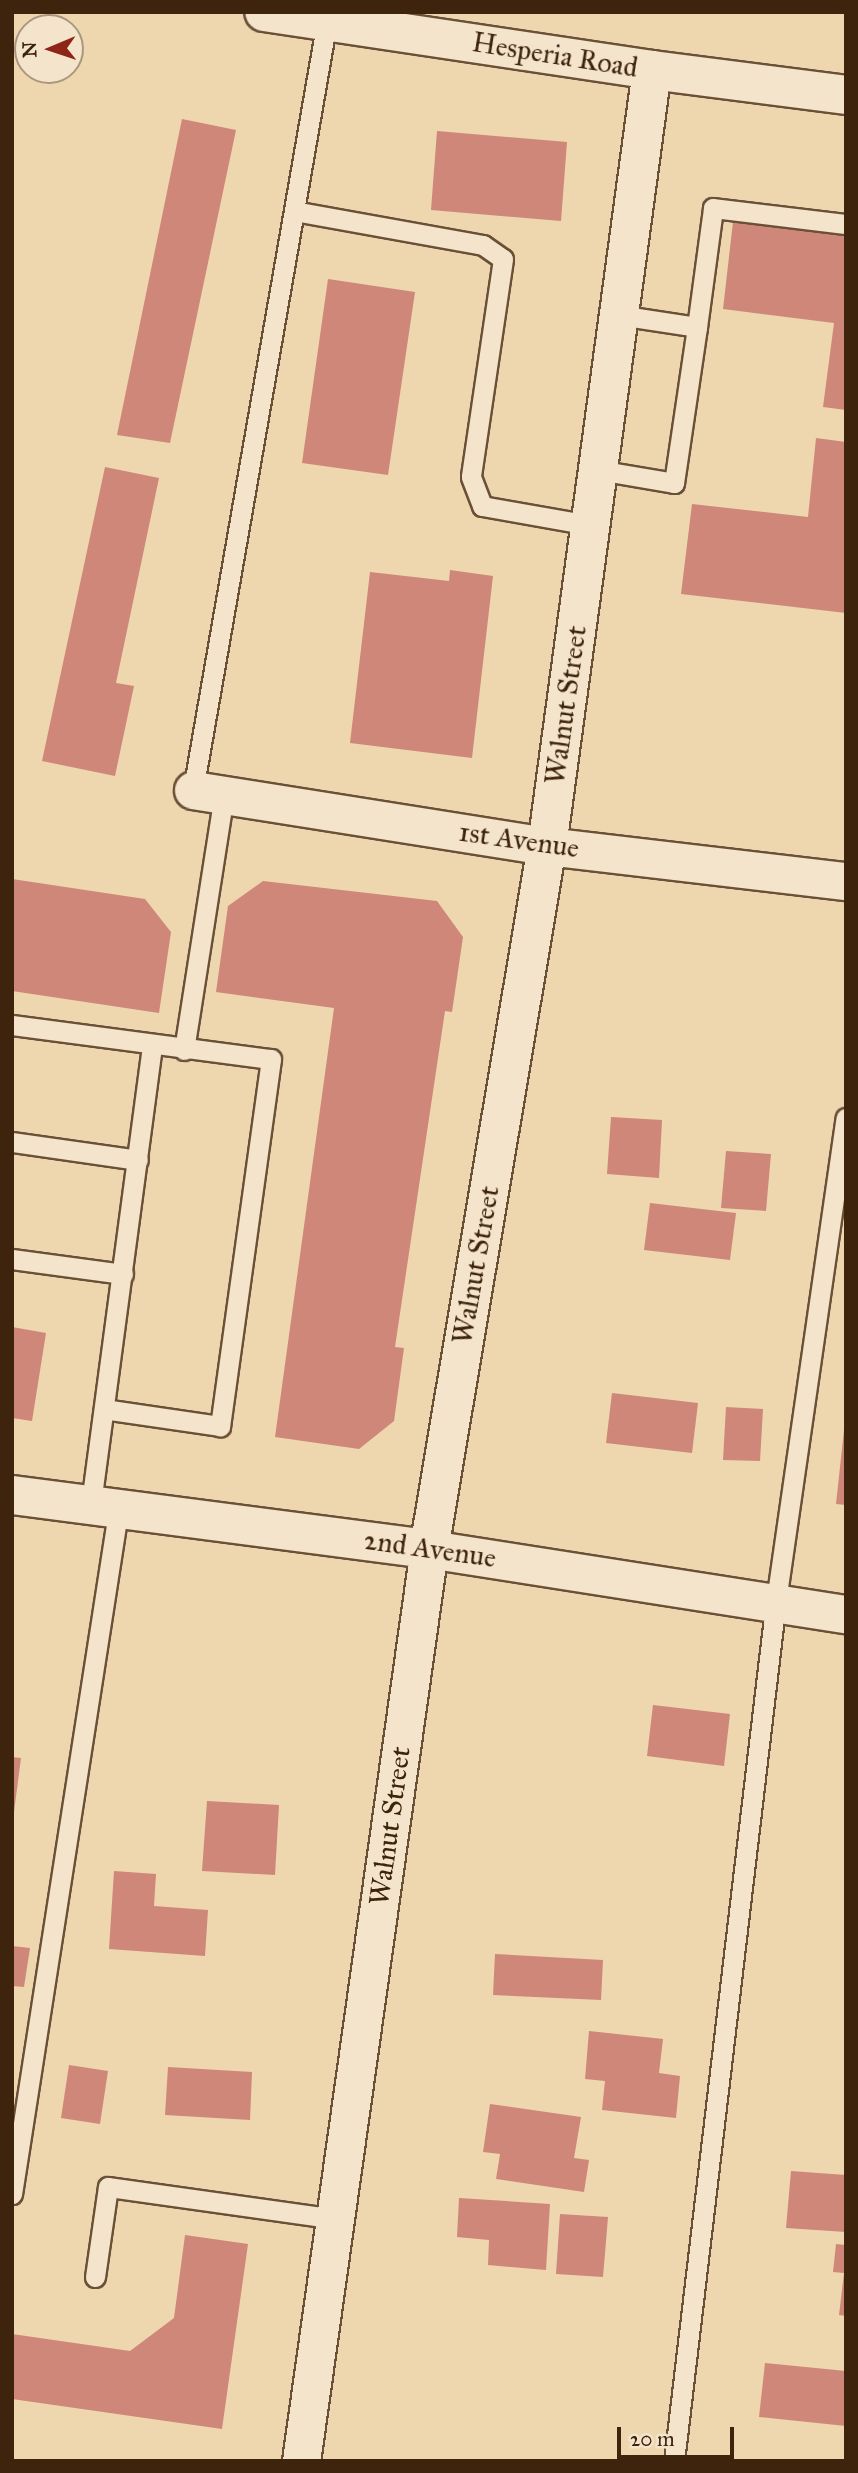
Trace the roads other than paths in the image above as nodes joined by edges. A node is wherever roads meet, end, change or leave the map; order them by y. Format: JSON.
{"nodes":[{"id":1,"x":264,"y":12,"type":"edge"},
{"id":2,"x":327,"y":21,"type":"junction"},
{"id":3,"x":652,"y":70,"type":"junction"},
{"id":4,"x":846,"y":95,"type":"edge"},
{"id":5,"x":294,"y":211,"type":"junction"},
{"id":6,"x":846,"y":224,"type":"edge"},
{"id":7,"x":619,"y":315,"type":"junction"},
{"id":8,"x":697,"y":327,"type":"junction"},
{"id":9,"x":598,"y":470,"type":"junction"},
{"id":10,"x":590,"y":525,"type":"junction"},
{"id":11,"x":209,"y":793,"type":"junction"},
{"id":12,"x":547,"y":845,"type":"junction"},
{"id":13,"x":846,"y":881,"type":"edge"},
{"id":14,"x":12,"y":1026,"type":"edge"},
{"id":15,"x":152,"y":1045,"type":"junction"},
{"id":16,"x":184,"y":1049,"type":"junction"},
{"id":17,"x":846,"y":1118,"type":"edge"},
{"id":18,"x":12,"y":1142,"type":"edge"},
{"id":19,"x":138,"y":1160,"type":"junction"},
{"id":20,"x":12,"y":1259,"type":"edge"},
{"id":21,"x":123,"y":1274,"type":"junction"},
{"id":22,"x":104,"y":1409,"type":"junction"},
{"id":23,"x":12,"y":1495,"type":"edge"},
{"id":24,"x":105,"y":1504,"type":"junction"},
{"id":25,"x":429,"y":1549,"type":"junction"},
{"id":26,"x":776,"y":1601,"type":"junction"},
{"id":27,"x":846,"y":1614,"type":"edge"},
{"id":28,"x":12,"y":2194,"type":"edge"},
{"id":29,"x":335,"y":2219,"type":"junction"},
{"id":30,"x":95,"y":2277,"type":"dead end"},
{"id":31,"x":301,"y":2461,"type":"edge"},
{"id":32,"x":674,"y":2461,"type":"edge"}],
"edges":[{"from":1,"to":2,"type":"main road","name":"Hesperia Road"},
{"from":2,"to":3,"type":"main road","name":"Hesperia Road"},
{"from":2,"to":5,"type":"lane"},
{"from":3,"to":4,"type":"main road","name":"Hesperia Road"},
{"from":3,"to":7,"type":"main road","name":"Walnut Street"},
{"from":5,"to":10,"type":"lane"},
{"from":5,"to":11,"type":"lane"},
{"from":6,"to":8,"type":"lane"},
{"from":7,"to":8,"type":"lane"},
{"from":7,"to":9,"type":"main road","name":"Walnut Street"},
{"from":8,"to":9,"type":"lane"},
{"from":9,"to":10,"type":"main road","name":"Walnut Street"},
{"from":10,"to":12,"type":"main road","name":"Walnut Street"},
{"from":11,"to":12,"type":"street","name":"1st Avenue"},
{"from":11,"to":16,"type":"lane"},
{"from":12,"to":13,"type":"street","name":"1st Avenue"},
{"from":12,"to":25,"type":"main road","name":"Walnut Street"},
{"from":14,"to":15,"type":"lane"},
{"from":15,"to":16,"type":"lane"},
{"from":15,"to":19,"type":"lane"},
{"from":16,"to":22,"type":"lane"},
{"from":17,"to":26,"type":"lane"},
{"from":18,"to":19,"type":"lane"},
{"from":19,"to":21,"type":"lane"},
{"from":20,"to":21,"type":"lane"},
{"from":21,"to":22,"type":"lane"},
{"from":22,"to":24,"type":"lane"},
{"from":23,"to":24,"type":"main road","name":"2nd Avenue"},
{"from":24,"to":25,"type":"main road","name":"2nd Avenue"},
{"from":24,"to":28,"type":"lane"},
{"from":25,"to":26,"type":"street","name":"2nd Avenue"},
{"from":25,"to":29,"type":"street","name":"Walnut Street"},
{"from":26,"to":27,"type":"street","name":"2nd Avenue"},
{"from":26,"to":32,"type":"lane"},
{"from":29,"to":30,"type":"lane"},
{"from":29,"to":31,"type":"street","name":"Walnut Street"}]}
